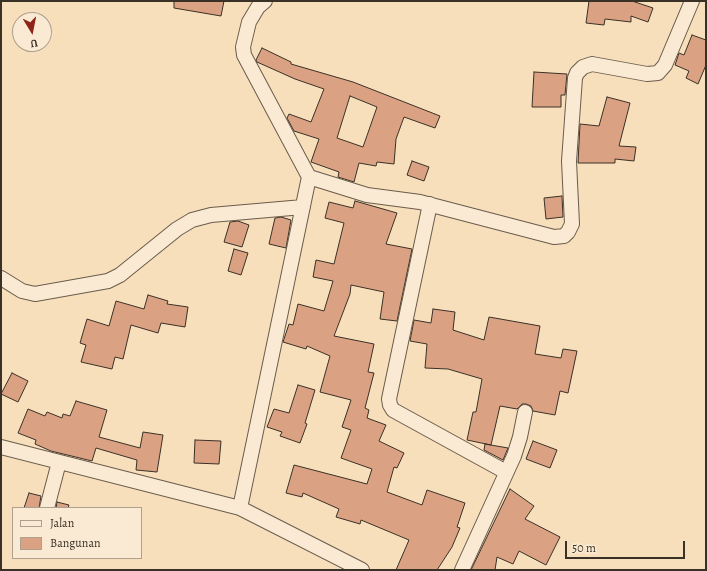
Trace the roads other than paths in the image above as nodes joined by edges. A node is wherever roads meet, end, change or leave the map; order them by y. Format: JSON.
{"nodes":[{"id":1,"x":266,"y":1,"type":"edge"},
{"id":2,"x":692,"y":1,"type":"edge"},
{"id":3,"x":309,"y":177,"type":"junction"},
{"id":4,"x":430,"y":204,"type":"junction"},
{"id":5,"x":303,"y":207,"type":"junction"},
{"id":6,"x":1,"y":278,"type":"edge"},
{"id":7,"x":525,"y":412,"type":"dead end"},
{"id":8,"x":1,"y":447,"type":"edge"},
{"id":9,"x":58,"y":462,"type":"junction"},
{"id":10,"x":506,"y":472,"type":"junction"},
{"id":11,"x":47,"y":507,"type":"edge"},
{"id":12,"x":240,"y":508,"type":"junction"},
{"id":13,"x":362,"y":570,"type":"edge"},
{"id":14,"x":462,"y":570,"type":"edge"}],
"edges":[{"from":1,"to":3,"type":"street"},
{"from":2,"to":4,"type":"street"},
{"from":3,"to":4,"type":"street"},
{"from":3,"to":5,"type":"street"},
{"from":4,"to":10,"type":"street"},
{"from":5,"to":6,"type":"street"},
{"from":5,"to":12,"type":"street"},
{"from":7,"to":10,"type":"street"},
{"from":8,"to":9,"type":"street"},
{"from":9,"to":11,"type":"street"},
{"from":9,"to":12,"type":"street"},
{"from":10,"to":14,"type":"street"},
{"from":12,"to":13,"type":"street"}]}
